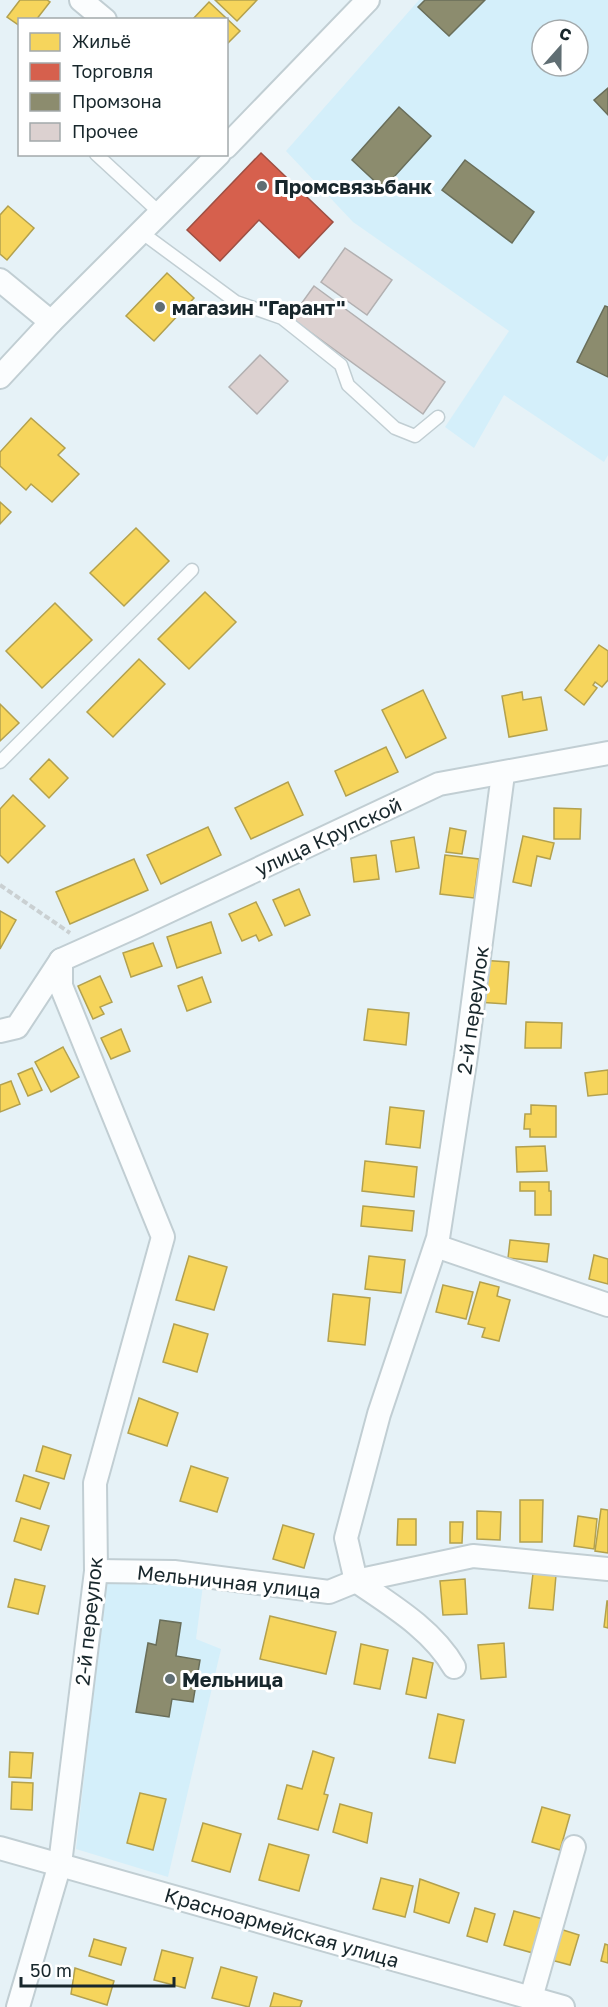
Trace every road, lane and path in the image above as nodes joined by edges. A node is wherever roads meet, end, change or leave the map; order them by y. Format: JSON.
{"nodes":[{"id":1,"x":81,"y":0,"type":"edge"},
{"id":2,"x":368,"y":0,"type":"edge"},
{"id":3,"x":103,"y":18,"type":"edge"},
{"id":4,"x":235,"y":125,"type":"edge"},
{"id":5,"x":228,"y":142,"type":"edge"},
{"id":6,"x":98,"y":156,"type":"edge"},
{"id":7,"x":217,"y":156,"type":"edge"},
{"id":8,"x":160,"y":213,"type":"junction"},
{"id":9,"x":141,"y":232,"type":"junction"},
{"id":10,"x":0,"y":280,"type":"edge"},
{"id":11,"x":51,"y":322,"type":"junction"},
{"id":12,"x":0,"y":377,"type":"edge"},
{"id":13,"x":438,"y":417,"type":"dead end"},
{"id":14,"x":192,"y":570,"type":"dead end"},
{"id":15,"x":607,"y":751,"type":"edge"},
{"id":16,"x":0,"y":762,"type":"edge"},
{"id":17,"x":503,"y":774,"type":"junction"},
{"id":18,"x":0,"y":885,"type":"edge"},
{"id":19,"x":85,"y":950,"type":"junction"},
{"id":20,"x":61,"y":960,"type":"junction"},
{"id":21,"x":0,"y":1031,"type":"edge"},
{"id":22,"x":436,"y":1246,"type":"junction"},
{"id":23,"x":608,"y":1305,"type":"edge"},
{"id":24,"x":608,"y":1569,"type":"edge"},
{"id":25,"x":96,"y":1571,"type":"junction"},
{"id":26,"x":356,"y":1581,"type":"junction"},
{"id":27,"x":454,"y":1667,"type":"dead end"},
{"id":28,"x":574,"y":1847,"type":"dead end"},
{"id":29,"x":0,"y":1848,"type":"edge"},
{"id":30,"x":60,"y":1864,"type":"junction"},
{"id":31,"x":531,"y":1998,"type":"junction"},
{"id":32,"x":18,"y":2007,"type":"edge"},
{"id":33,"x":563,"y":2007,"type":"edge"}],
"edges":[{"from":1,"to":3,"type":"street"},
{"from":2,"to":4,"type":"street"},
{"from":4,"to":5,"type":"street"},
{"from":6,"to":8,"type":"lane"},
{"from":7,"to":8,"type":"street"},
{"from":8,"to":9,"type":"street"},
{"from":9,"to":11,"type":"street"},
{"from":9,"to":13,"type":"lane"},
{"from":10,"to":11,"type":"street"},
{"from":11,"to":12,"type":"street"},
{"from":14,"to":16,"type":"lane"},
{"from":15,"to":17,"type":"street","name":"улица Крупской"},
{"from":17,"to":19,"type":"street","name":"улица Крупской"},
{"from":17,"to":22,"type":"street","name":"2-й переулок"},
{"from":18,"to":19,"type":"path"},
{"from":19,"to":20,"type":"street","name":"улица Крупской"},
{"from":20,"to":21,"type":"street"},
{"from":20,"to":25,"type":"street","name":"2-й переулок"},
{"from":22,"to":23,"type":"street"},
{"from":22,"to":26,"type":"street","name":"2-й переулок"},
{"from":24,"to":26,"type":"street","name":"Мельничная улица"},
{"from":25,"to":26,"type":"street","name":"Мельничная улица"},
{"from":25,"to":30,"type":"street","name":"2-й переулок"},
{"from":26,"to":27,"type":"street"},
{"from":28,"to":31,"type":"street"},
{"from":29,"to":30,"type":"street","name":"Красноармейская улица"},
{"from":30,"to":31,"type":"street","name":"Красноармейская улица"},
{"from":30,"to":32,"type":"street","name":"2-й переулок"},
{"from":31,"to":33,"type":"street","name":"Красноармейская улица"}]}
